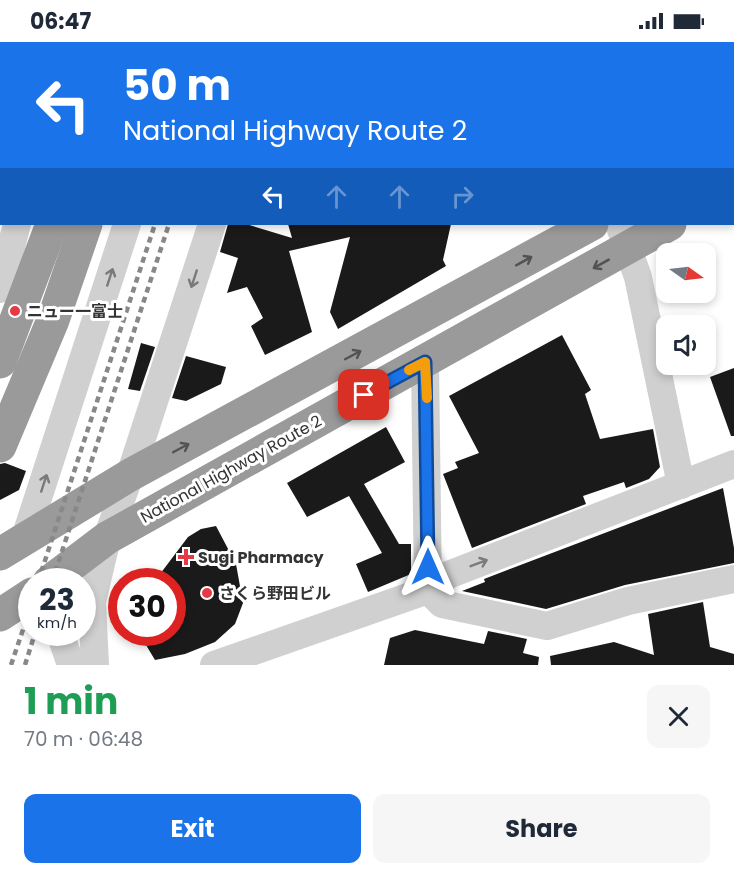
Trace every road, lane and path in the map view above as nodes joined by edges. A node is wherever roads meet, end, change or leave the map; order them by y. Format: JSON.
{"nodes":[{"id":1,"x":18,"y":225,"type":"edge"},
{"id":2,"x":52,"y":225,"type":"edge"},
{"id":3,"x":86,"y":225,"type":"edge"},
{"id":4,"x":127,"y":225,"type":"edge"},
{"id":5,"x":212,"y":225,"type":"edge"},
{"id":6,"x":590,"y":225,"type":"edge"},
{"id":7,"x":666,"y":225,"type":"edge"},
{"id":8,"x":624,"y":236,"type":"edge"},
{"id":9,"x":0,"y":289,"type":"edge"},
{"id":10,"x":0,"y":362,"type":"edge"},
{"id":11,"x":425,"y":362,"type":"junction"},
{"id":12,"x":0,"y":446,"type":"edge"},
{"id":13,"x":734,"y":465,"type":"edge"},
{"id":14,"x":130,"y":476,"type":"junction"},
{"id":15,"x":681,"y":485,"type":"junction"},
{"id":16,"x":107,"y":538,"type":"junction"},
{"id":17,"x":13,"y":546,"type":"edge"},
{"id":18,"x":67,"y":568,"type":"edge"},
{"id":19,"x":734,"y":579,"type":"edge"},
{"id":20,"x":428,"y":590,"type":"junction"},
{"id":21,"x":18,"y":603,"type":"edge"},
{"id":22,"x":0,"y":615,"type":"edge"},
{"id":23,"x":64,"y":646,"type":"edge"},
{"id":24,"x":71,"y":665,"type":"edge"},
{"id":25,"x":95,"y":665,"type":"edge"},
{"id":26,"x":114,"y":665,"type":"edge"},
{"id":27,"x":214,"y":665,"type":"edge"}],
"edges":[{"from":1,"to":9,"type":"street"},
{"from":2,"to":10,"type":"highway"},
{"from":3,"to":12,"type":"highway"},
{"from":17,"to":4,"type":"street","one_way":true},
{"from":5,"to":14,"type":"street","one_way":true},
{"from":14,"to":6,"type":"highway","one_way":true},
{"from":7,"to":8,"type":"highway","name":"National Highway Route 2"},
{"from":8,"to":11,"type":"highway","name":"National Highway Route 2","one_way":true},
{"from":8,"to":15,"type":"street"},
{"from":11,"to":16,"type":"highway","name":"National Highway Route 2"},
{"from":11,"to":20,"type":"street"},
{"from":13,"to":15,"type":"street"},
{"from":14,"to":16,"type":"street"},
{"from":14,"to":17,"type":"highway"},
{"from":20,"to":15,"type":"street","one_way":true},
{"from":16,"to":18,"type":"highway","name":"National Highway Route 2"},
{"from":16,"to":25,"type":"street"},
{"from":16,"to":26,"type":"street"},
{"from":19,"to":20,"type":"street"},
{"from":20,"to":27,"type":"street"},
{"from":21,"to":22,"type":"highway"},
{"from":23,"to":24,"type":"street"}]}
